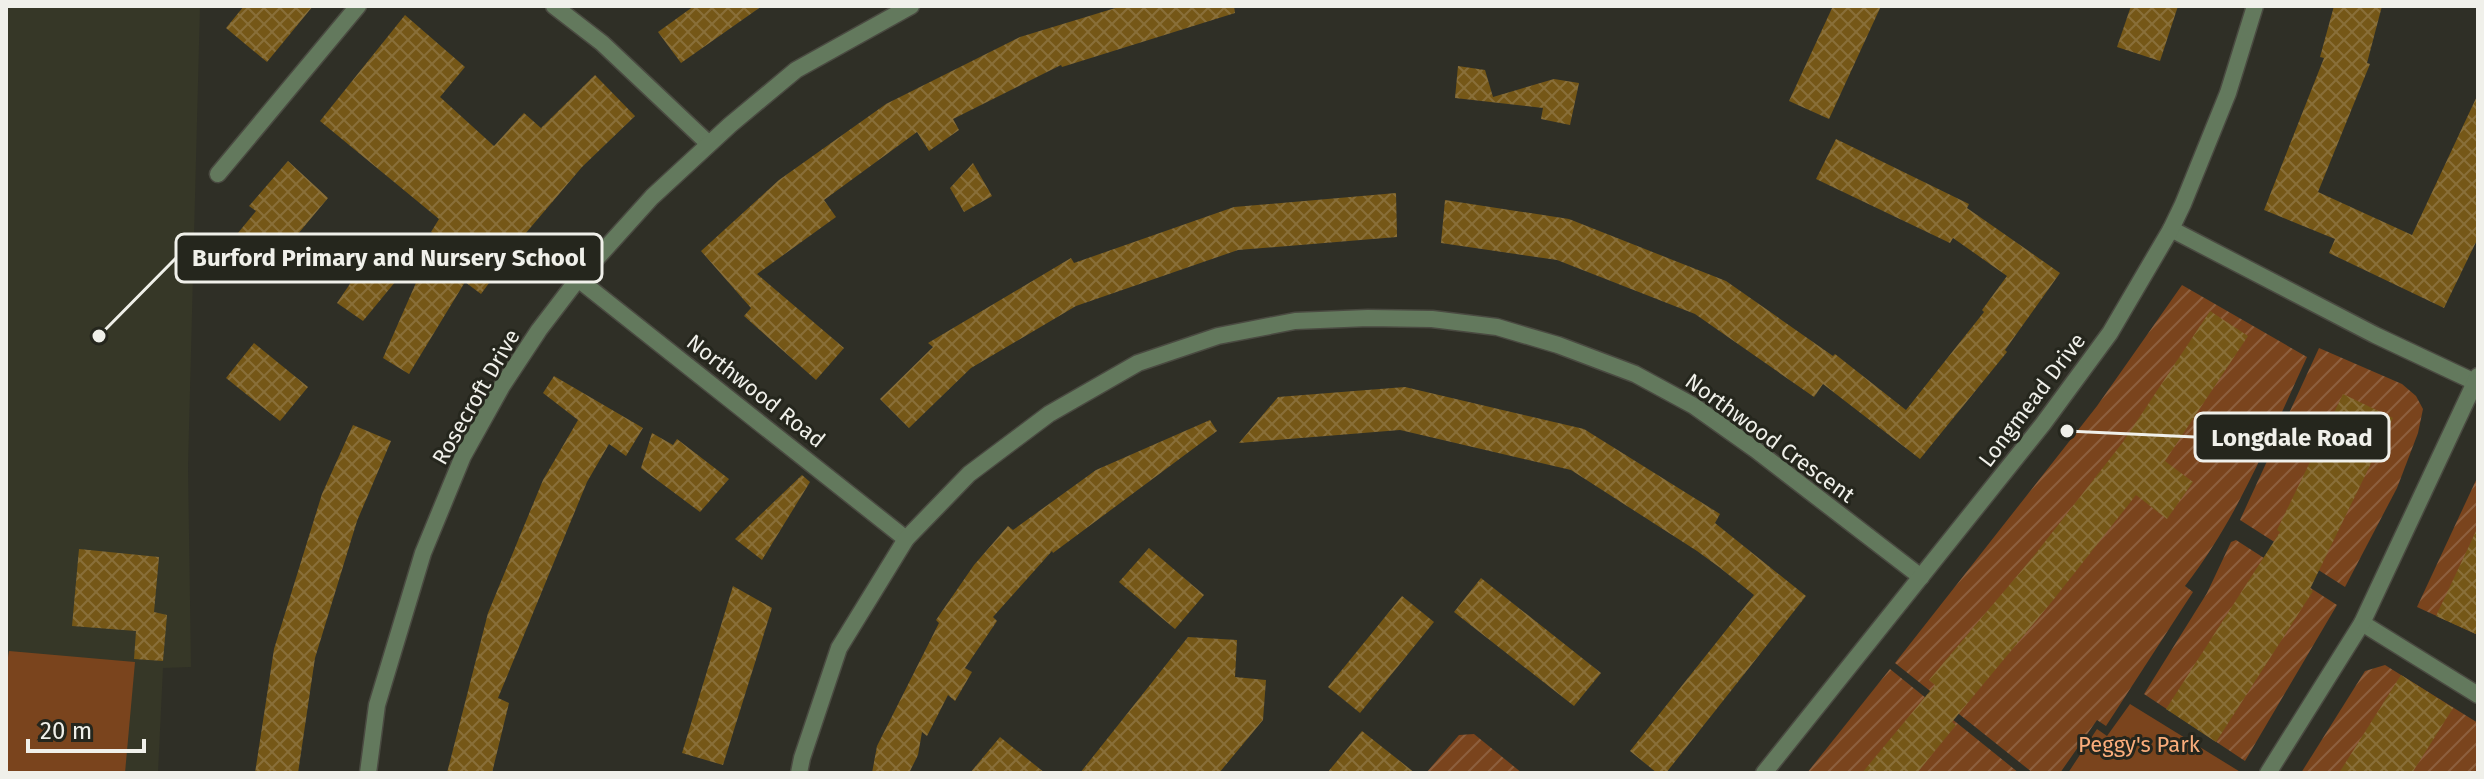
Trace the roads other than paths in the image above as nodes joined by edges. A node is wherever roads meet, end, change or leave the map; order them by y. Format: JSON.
{"nodes":[{"id":1,"x":358,"y":6,"type":"edge"},
{"id":2,"x":554,"y":6,"type":"edge"},
{"id":3,"x":911,"y":6,"type":"edge"},
{"id":4,"x":2255,"y":6,"type":"edge"},
{"id":5,"x":709,"y":144,"type":"junction"},
{"id":6,"x":218,"y":174,"type":"dead end"},
{"id":7,"x":2171,"y":229,"type":"junction"},
{"id":8,"x":578,"y":279,"type":"junction"},
{"id":9,"x":2477,"y":379,"type":"edge"},
{"id":10,"x":906,"y":539,"type":"junction"},
{"id":11,"x":1921,"y":577,"type":"junction"},
{"id":12,"x":2362,"y":623,"type":"junction"},
{"id":13,"x":2478,"y":695,"type":"edge"},
{"id":14,"x":368,"y":773,"type":"edge"},
{"id":15,"x":799,"y":773,"type":"edge"},
{"id":16,"x":1764,"y":773,"type":"edge"},
{"id":17,"x":2268,"y":773,"type":"edge"}],
"edges":[{"from":1,"to":6,"type":"street"},
{"from":2,"to":5,"type":"street"},
{"from":3,"to":5,"type":"street","name":"Rosecroft Drive"},
{"from":4,"to":7,"type":"street","name":"Longmead Drive"},
{"from":5,"to":8,"type":"street","name":"Rosecroft Drive"},
{"from":7,"to":9,"type":"street"},
{"from":7,"to":11,"type":"street","name":"Longmead Drive"},
{"from":8,"to":10,"type":"street","name":"Northwood Road"},
{"from":8,"to":14,"type":"street","name":"Rosecroft Drive"},
{"from":9,"to":12,"type":"street"},
{"from":10,"to":11,"type":"street","name":"Northwood Crescent"},
{"from":10,"to":15,"type":"street","name":"Northwood Crescent"},
{"from":11,"to":16,"type":"street","name":"Longmead Drive"},
{"from":12,"to":13,"type":"street"},
{"from":12,"to":17,"type":"street"}]}
